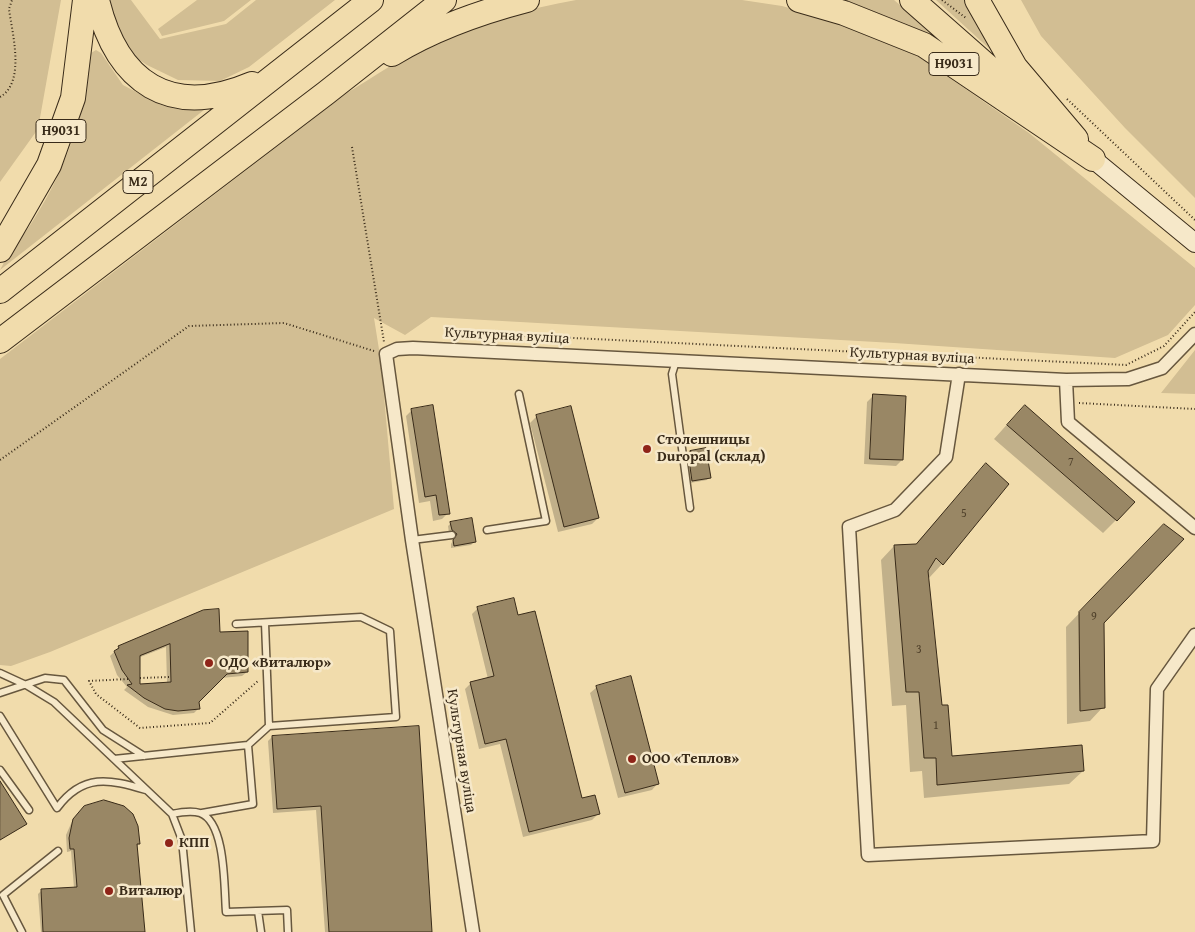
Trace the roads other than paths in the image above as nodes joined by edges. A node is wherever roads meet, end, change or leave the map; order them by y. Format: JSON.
{"nodes":[{"id":1,"x":86,"y":0,"type":"edge"},
{"id":2,"x":97,"y":0,"type":"edge"},
{"id":3,"x":371,"y":0,"type":"edge"},
{"id":4,"x":444,"y":0,"type":"edge"},
{"id":5,"x":528,"y":0,"type":"edge"},
{"id":6,"x":799,"y":0,"type":"edge"},
{"id":7,"x":912,"y":0,"type":"edge"},
{"id":8,"x":976,"y":0,"type":"edge"},
{"id":9,"x":277,"y":73,"type":"junction"},
{"id":10,"x":326,"y":93,"type":"junction"},
{"id":11,"x":1093,"y":159,"type":"junction"},
{"id":12,"x":1195,"y":243,"type":"edge"},
{"id":13,"x":0,"y":250,"type":"edge"},
{"id":14,"x":0,"y":291,"type":"edge"},
{"id":15,"x":1195,"y":334,"type":"edge"},
{"id":16,"x":0,"y":341,"type":"edge"},
{"id":17,"x":676,"y":360,"type":"junction"},
{"id":18,"x":959,"y":374,"type":"junction"},
{"id":19,"x":1066,"y":380,"type":"junction"},
{"id":20,"x":519,"y":394,"type":"dead end"},
{"id":21,"x":690,"y":508,"type":"dead end"},
{"id":22,"x":1195,"y":528,"type":"edge"},
{"id":23,"x":487,"y":530,"type":"dead end"},
{"id":24,"x":452,"y":535,"type":"dead end"},
{"id":25,"x":412,"y":540,"type":"junction"},
{"id":26,"x":265,"y":622,"type":"junction"},
{"id":27,"x":236,"y":624,"type":"dead end"},
{"id":28,"x":1195,"y":635,"type":"edge"},
{"id":29,"x":0,"y":673,"type":"edge"},
{"id":30,"x":26,"y":685,"type":"junction"},
{"id":31,"x":0,"y":693,"type":"edge"},
{"id":32,"x":0,"y":716,"type":"edge"},
{"id":33,"x":269,"y":726,"type":"junction"},
{"id":34,"x":248,"y":745,"type":"junction"},
{"id":35,"x":144,"y":756,"type":"junction"},
{"id":36,"x":114,"y":760,"type":"junction"},
{"id":37,"x":0,"y":770,"type":"edge"},
{"id":38,"x":149,"y":791,"type":"junction"},
{"id":39,"x":29,"y":810,"type":"dead end"},
{"id":40,"x":202,"y":813,"type":"junction"},
{"id":41,"x":172,"y":814,"type":"junction"},
{"id":42,"x":58,"y":851,"type":"dead end"},
{"id":43,"x":258,"y":911,"type":"junction"},
{"id":44,"x":22,"y":932,"type":"edge"},
{"id":45,"x":191,"y":932,"type":"edge"},
{"id":46,"x":261,"y":932,"type":"edge"},
{"id":47,"x":288,"y":932,"type":"edge"},
{"id":48,"x":473,"y":932,"type":"edge"}],
"edges":[{"from":1,"to":13,"type":"highway","number":"Н9031"},
{"from":2,"to":9,"type":"highway"},
{"from":3,"to":9,"type":"highway","number":"М2"},
{"from":4,"to":10,"type":"highway"},
{"from":5,"to":10,"type":"highway"},
{"from":6,"to":11,"type":"highway","number":"Н9031"},
{"from":7,"to":11,"type":"highway","number":"Н9031"},
{"from":8,"to":11,"type":"highway","number":"Н9031"},
{"from":9,"to":14,"type":"highway","number":"М2"},
{"from":10,"to":16,"type":"highway"},
{"from":11,"to":12,"type":"main road","number":"Н9031"},
{"from":15,"to":19,"type":"street","name":"Культурная вуліца"},
{"from":17,"to":18,"type":"street","name":"Культурная вуліца"},
{"from":17,"to":21,"type":"lane"},
{"from":17,"to":25,"type":"street","name":"Культурная вуліца"},
{"from":18,"to":19,"type":"street","name":"Культурная вуліца"},
{"from":18,"to":28,"type":"street"},
{"from":19,"to":22,"type":"street"},
{"from":20,"to":23,"type":"lane"},
{"from":24,"to":25,"type":"lane"},
{"from":25,"to":48,"type":"street","name":"Культурная вуліца"},
{"from":26,"to":27,"type":"lane"},
{"from":26,"to":33,"type":"lane"},
{"from":26,"to":33,"type":"lane"},
{"from":29,"to":30,"type":"lane"},
{"from":30,"to":31,"type":"lane"},
{"from":30,"to":35,"type":"lane"},
{"from":30,"to":36,"type":"lane"},
{"from":32,"to":38,"type":"lane"},
{"from":33,"to":34,"type":"lane"},
{"from":34,"to":35,"type":"lane"},
{"from":34,"to":40,"type":"lane"},
{"from":35,"to":36,"type":"lane"},
{"from":36,"to":38,"type":"lane"},
{"from":37,"to":39,"type":"lane"},
{"from":38,"to":41,"type":"lane"},
{"from":40,"to":41,"type":"lane"},
{"from":40,"to":43,"type":"lane"},
{"from":41,"to":45,"type":"lane"},
{"from":42,"to":44,"type":"lane"},
{"from":43,"to":46,"type":"lane"},
{"from":43,"to":47,"type":"lane"}]}
